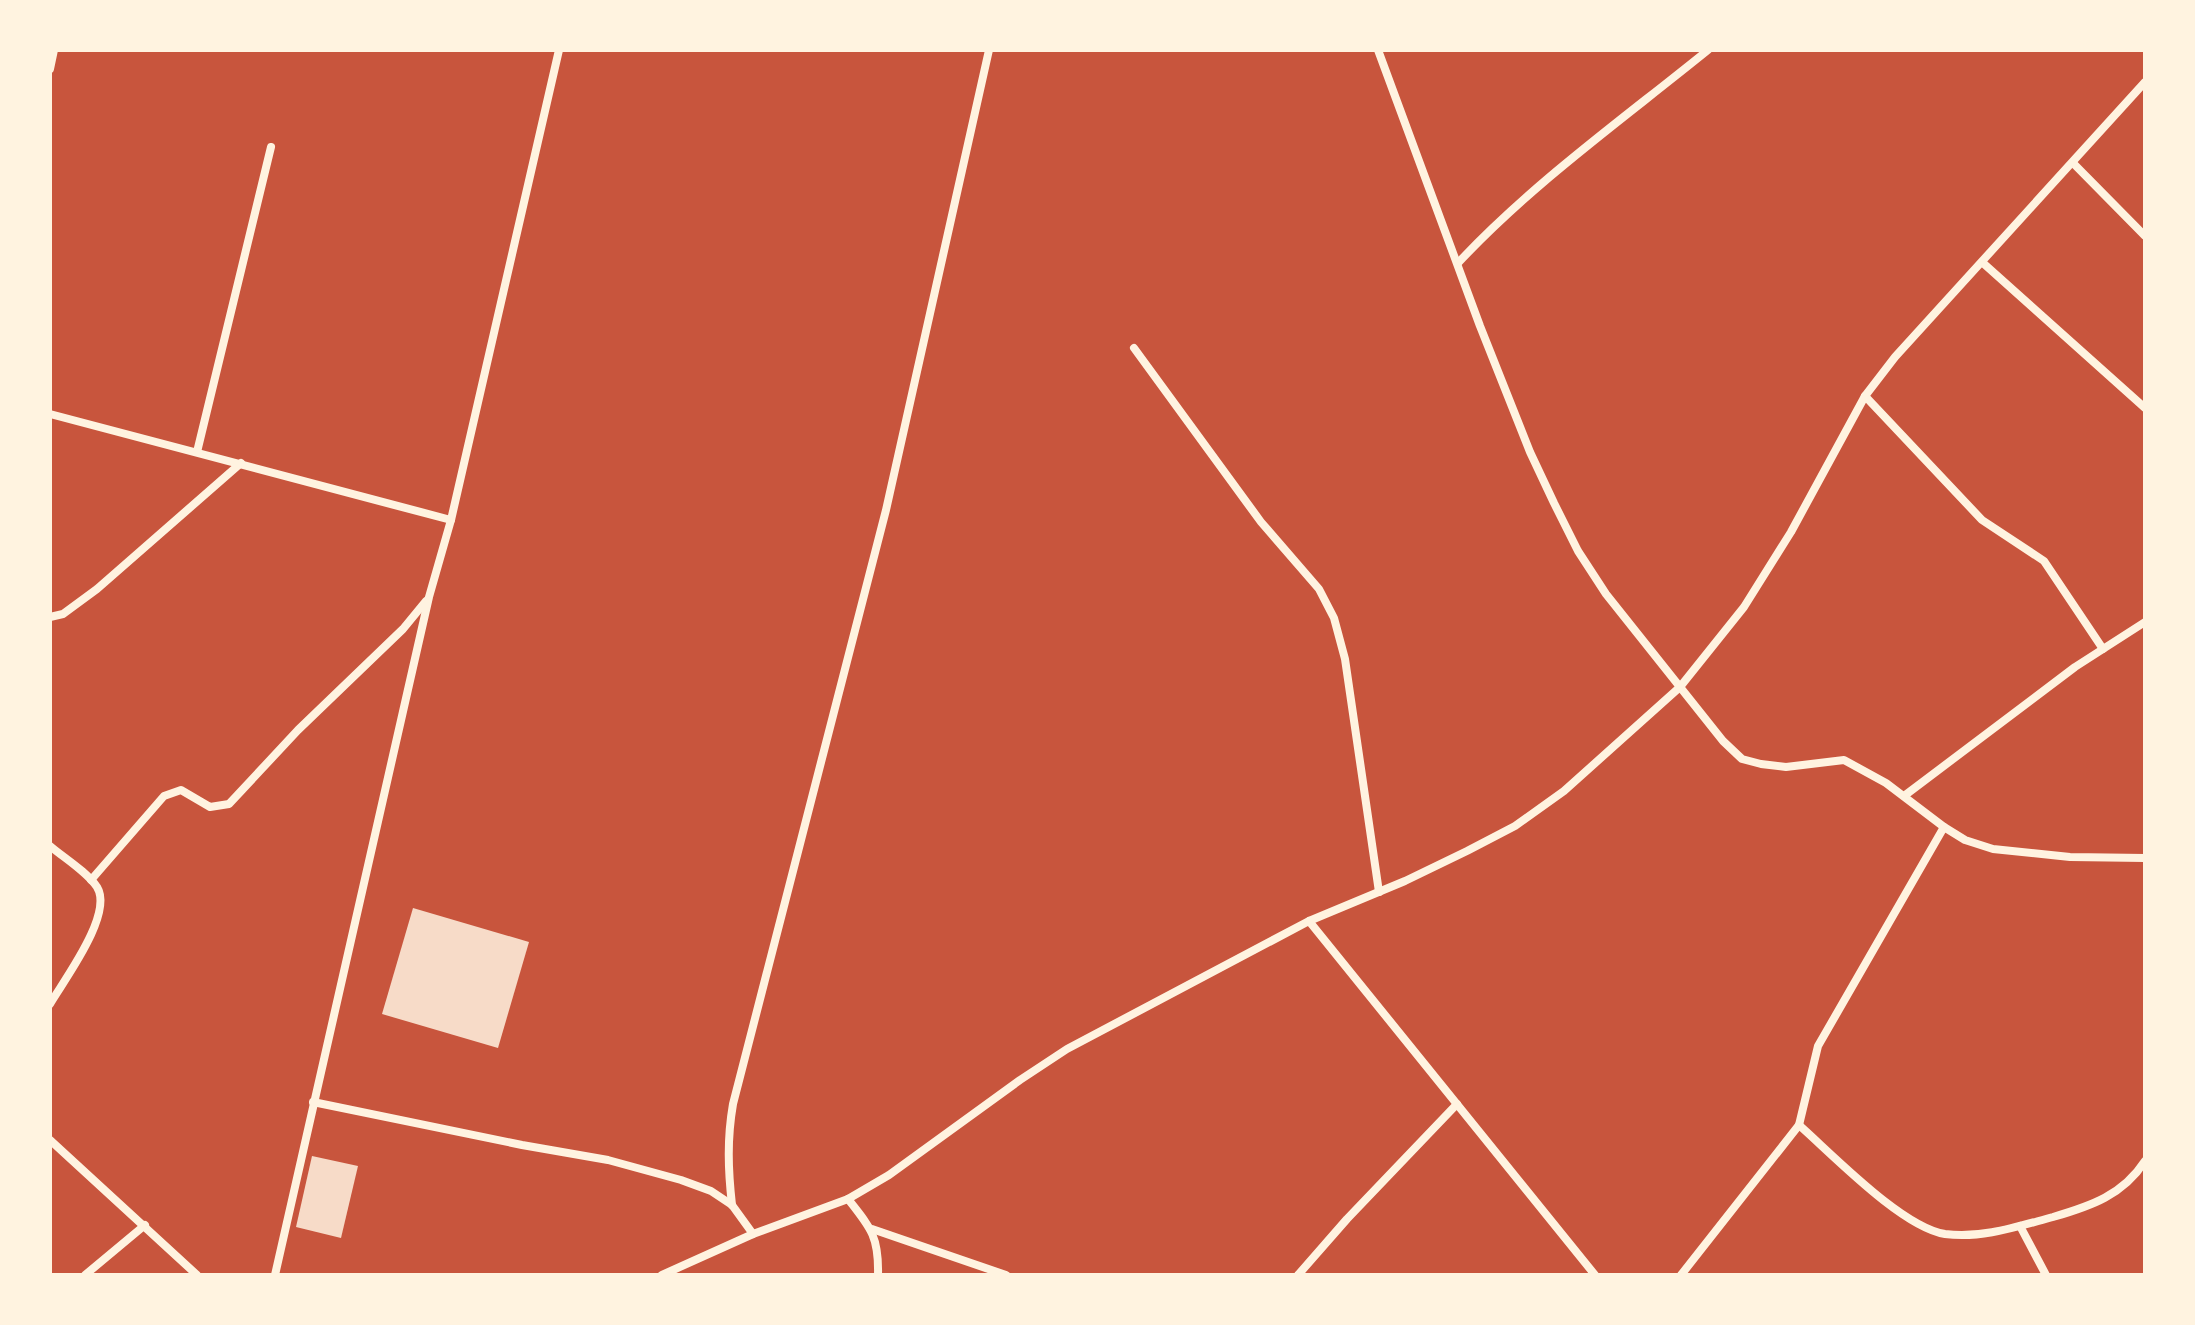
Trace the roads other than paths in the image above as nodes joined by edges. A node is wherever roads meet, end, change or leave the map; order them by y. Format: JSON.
{"nodes":[{"id":1,"x":54,"y":50,"type":"edge"},
{"id":2,"x":559,"y":50,"type":"edge"},
{"id":3,"x":989,"y":50,"type":"edge"},
{"id":4,"x":1378,"y":50,"type":"edge"},
{"id":5,"x":1708,"y":50,"type":"edge"},
{"id":6,"x":50,"y":69,"type":"edge"},
{"id":7,"x":2145,"y":82,"type":"edge"},
{"id":8,"x":271,"y":147,"type":"dead end"},
{"id":9,"x":2073,"y":163,"type":"junction"},
{"id":10,"x":2145,"y":236,"type":"edge"},
{"id":11,"x":1458,"y":263,"type":"junction"},
{"id":12,"x":1983,"y":263,"type":"junction"},
{"id":13,"x":1134,"y":348,"type":"dead end"},
{"id":14,"x":1865,"y":396,"type":"junction"},
{"id":15,"x":2145,"y":408,"type":"edge"},
{"id":16,"x":50,"y":414,"type":"edge"},
{"id":17,"x":197,"y":452,"type":"junction"},
{"id":18,"x":241,"y":463,"type":"junction"},
{"id":19,"x":451,"y":520,"type":"junction"},
{"id":20,"x":429,"y":597,"type":"junction"},
{"id":21,"x":50,"y":617,"type":"edge"},
{"id":22,"x":2145,"y":622,"type":"edge"},
{"id":23,"x":2103,"y":649,"type":"junction"},
{"id":24,"x":1680,"y":687,"type":"junction"},
{"id":25,"x":1904,"y":796,"type":"junction"},
{"id":26,"x":1944,"y":827,"type":"junction"},
{"id":27,"x":50,"y":846,"type":"edge"},
{"id":28,"x":2145,"y":858,"type":"edge"},
{"id":29,"x":91,"y":880,"type":"junction"},
{"id":30,"x":1379,"y":892,"type":"junction"},
{"id":31,"x":1309,"y":921,"type":"junction"},
{"id":32,"x":50,"y":1004,"type":"edge"},
{"id":33,"x":313,"y":1102,"type":"junction"},
{"id":34,"x":1457,"y":1104,"type":"junction"},
{"id":35,"x":1799,"y":1125,"type":"junction"},
{"id":36,"x":50,"y":1140,"type":"edge"},
{"id":37,"x":2145,"y":1161,"type":"edge"},
{"id":38,"x":848,"y":1199,"type":"junction"},
{"id":39,"x":732,"y":1205,"type":"junction"},
{"id":40,"x":145,"y":1225,"type":"junction"},
{"id":41,"x":2020,"y":1226,"type":"junction"},
{"id":42,"x":872,"y":1229,"type":"junction"},
{"id":43,"x":753,"y":1234,"type":"junction"},
{"id":44,"x":85,"y":1275,"type":"edge"},
{"id":45,"x":197,"y":1275,"type":"edge"},
{"id":46,"x":275,"y":1275,"type":"edge"},
{"id":47,"x":662,"y":1275,"type":"edge"},
{"id":48,"x":878,"y":1275,"type":"edge"},
{"id":49,"x":1006,"y":1275,"type":"edge"},
{"id":50,"x":1298,"y":1275,"type":"edge"},
{"id":51,"x":1595,"y":1275,"type":"edge"},
{"id":52,"x":1681,"y":1275,"type":"edge"},
{"id":53,"x":2046,"y":1275,"type":"edge"}],
"edges":[{"from":1,"to":6,"type":"street"},
{"from":2,"to":19,"type":"street"},
{"from":3,"to":39,"type":"street"},
{"from":4,"to":11,"type":"street"},
{"from":5,"to":11,"type":"street"},
{"from":7,"to":9,"type":"street"},
{"from":8,"to":17,"type":"street"},
{"from":9,"to":10,"type":"street"},
{"from":9,"to":12,"type":"street"},
{"from":11,"to":24,"type":"street"},
{"from":12,"to":14,"type":"street"},
{"from":12,"to":15,"type":"street"},
{"from":13,"to":30,"type":"street"},
{"from":14,"to":23,"type":"street"},
{"from":14,"to":24,"type":"street"},
{"from":16,"to":17,"type":"street"},
{"from":17,"to":18,"type":"street"},
{"from":18,"to":19,"type":"street"},
{"from":18,"to":21,"type":"street"},
{"from":19,"to":20,"type":"street"},
{"from":20,"to":29,"type":"street"},
{"from":20,"to":33,"type":"street"},
{"from":22,"to":23,"type":"street"},
{"from":23,"to":25,"type":"street"},
{"from":24,"to":25,"type":"street"},
{"from":24,"to":30,"type":"street"},
{"from":25,"to":26,"type":"street"},
{"from":26,"to":28,"type":"street"},
{"from":26,"to":35,"type":"street"},
{"from":27,"to":29,"type":"street"},
{"from":29,"to":32,"type":"street"},
{"from":30,"to":31,"type":"street"},
{"from":31,"to":34,"type":"street"},
{"from":31,"to":38,"type":"street"},
{"from":33,"to":39,"type":"street"},
{"from":33,"to":46,"type":"street"},
{"from":34,"to":50,"type":"street"},
{"from":34,"to":51,"type":"street"},
{"from":35,"to":41,"type":"street"},
{"from":35,"to":52,"type":"street"},
{"from":36,"to":40,"type":"street"},
{"from":37,"to":41,"type":"street"},
{"from":38,"to":42,"type":"street"},
{"from":38,"to":43,"type":"street"},
{"from":39,"to":43,"type":"street"},
{"from":40,"to":44,"type":"street"},
{"from":40,"to":45,"type":"street"},
{"from":41,"to":53,"type":"street"},
{"from":42,"to":48,"type":"street"},
{"from":42,"to":49,"type":"street"},
{"from":43,"to":47,"type":"street"}]}
